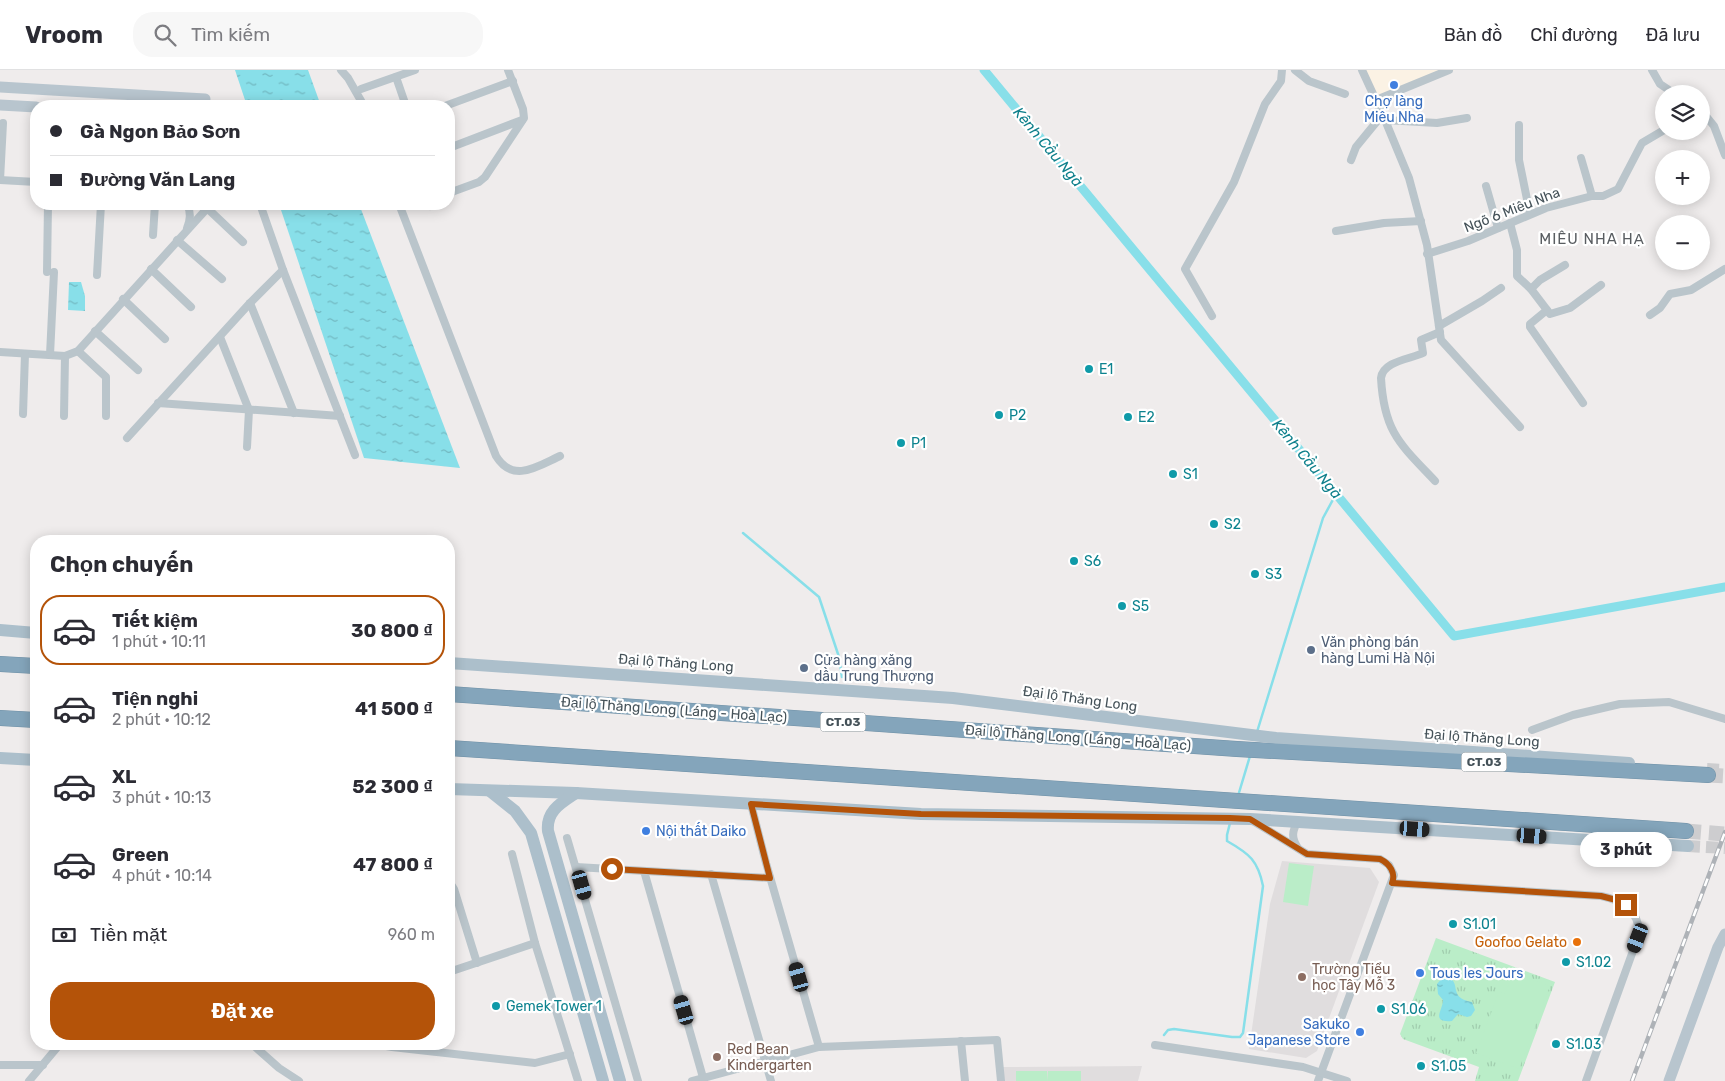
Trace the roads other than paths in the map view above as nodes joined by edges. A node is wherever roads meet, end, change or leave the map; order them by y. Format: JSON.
{"nodes":[{"id":1,"x":341,"y":70,"type":"edge"},
{"id":2,"x":415,"y":70,"type":"edge"},
{"id":3,"x":508,"y":70,"type":"edge"},
{"id":4,"x":1282,"y":70,"type":"edge"},
{"id":5,"x":1295,"y":70,"type":"edge"},
{"id":6,"x":1362,"y":70,"type":"edge"},
{"id":7,"x":1449,"y":70,"type":"edge"},
{"id":8,"x":1652,"y":70,"type":"edge"},
{"id":9,"x":396,"y":77,"type":"junction"},
{"id":10,"x":512,"y":81,"type":"junction"},
{"id":11,"x":1662,"y":85,"type":"edge"},
{"id":12,"x":0,"y":87,"type":"edge"},
{"id":13,"x":361,"y":89,"type":"dead end"},
{"id":14,"x":1345,"y":94,"type":"dead end"},
{"id":15,"x":205,"y":100,"type":"edge"},
{"id":16,"x":361,"y":100,"type":"edge"},
{"id":17,"x":404,"y":100,"type":"edge"},
{"id":18,"x":1376,"y":100,"type":"junction"},
{"id":19,"x":455,"y":102,"type":"edge"},
{"id":20,"x":0,"y":105,"type":"edge"},
{"id":21,"x":30,"y":107,"type":"edge"},
{"id":22,"x":1384,"y":117,"type":"junction"},
{"id":23,"x":1467,"y":118,"type":"dead end"},
{"id":24,"x":522,"y":120,"type":"junction"},
{"id":25,"x":1710,"y":121,"type":"edge"},
{"id":26,"x":3,"y":123,"type":"dead end"},
{"id":27,"x":1519,"y":124,"type":"dead end"},
{"id":28,"x":1655,"y":135,"type":"edge"},
{"id":29,"x":455,"y":146,"type":"edge"},
{"id":30,"x":1725,"y":154,"type":"edge"},
{"id":31,"x":1581,"y":158,"type":"dead end"},
{"id":32,"x":1351,"y":160,"type":"dead end"},
{"id":33,"x":0,"y":180,"type":"edge"},
{"id":34,"x":30,"y":182,"type":"edge"},
{"id":35,"x":1486,"y":186,"type":"dead end"},
{"id":36,"x":455,"y":191,"type":"edge"},
{"id":37,"x":1592,"y":196,"type":"junction"},
{"id":38,"x":48,"y":210,"type":"edge"},
{"id":39,"x":100,"y":210,"type":"edge"},
{"id":40,"x":155,"y":210,"type":"edge"},
{"id":41,"x":190,"y":210,"type":"edge"},
{"id":42,"x":205,"y":210,"type":"edge"},
{"id":43,"x":213,"y":210,"type":"edge"},
{"id":44,"x":262,"y":210,"type":"edge"},
{"id":45,"x":401,"y":210,"type":"edge"},
{"id":46,"x":1530,"y":214,"type":"junction"},
{"id":47,"x":1421,"y":221,"type":"junction"},
{"id":48,"x":1510,"y":223,"type":"junction"},
{"id":49,"x":1498,"y":228,"type":"junction"},
{"id":50,"x":1336,"y":231,"type":"dead end"},
{"id":51,"x":153,"y":234,"type":"dead end"},
{"id":52,"x":183,"y":234,"type":"junction"},
{"id":53,"x":177,"y":240,"type":"junction"},
{"id":54,"x":243,"y":242,"type":"dead end"},
{"id":55,"x":1428,"y":254,"type":"junction"},
{"id":56,"x":1565,"y":265,"type":"dead end"},
{"id":57,"x":151,"y":269,"type":"junction"},
{"id":58,"x":1725,"y":269,"type":"edge"},
{"id":59,"x":283,"y":270,"type":"junction"},
{"id":60,"x":98,"y":275,"type":"dead end"},
{"id":61,"x":222,"y":278,"type":"dead end"},
{"id":62,"x":1601,"y":285,"type":"dead end"},
{"id":63,"x":1500,"y":288,"type":"dead end"},
{"id":64,"x":1530,"y":289,"type":"junction"},
{"id":65,"x":123,"y":300,"type":"junction"},
{"id":66,"x":250,"y":303,"type":"junction"},
{"id":67,"x":191,"y":307,"type":"dead end"},
{"id":68,"x":1547,"y":310,"type":"junction"},
{"id":69,"x":1650,"y":315,"type":"dead end"},
{"id":70,"x":1212,"y":316,"type":"dead end"},
{"id":71,"x":1439,"y":328,"type":"junction"},
{"id":72,"x":95,"y":331,"type":"junction"},
{"id":73,"x":220,"y":337,"type":"junction"},
{"id":74,"x":165,"y":339,"type":"dead end"},
{"id":75,"x":78,"y":351,"type":"junction"},
{"id":76,"x":0,"y":352,"type":"edge"},
{"id":77,"x":26,"y":354,"type":"junction"},
{"id":78,"x":50,"y":355,"type":"junction"},
{"id":79,"x":65,"y":356,"type":"junction"},
{"id":80,"x":138,"y":370,"type":"dead end"},
{"id":81,"x":1583,"y":403,"type":"dead end"},
{"id":82,"x":158,"y":404,"type":"junction"},
{"id":83,"x":249,"y":410,"type":"junction"},
{"id":84,"x":294,"y":413,"type":"junction"},
{"id":85,"x":23,"y":414,"type":"dead end"},
{"id":86,"x":64,"y":416,"type":"dead end"},
{"id":87,"x":106,"y":416,"type":"dead end"},
{"id":88,"x":340,"y":416,"type":"junction"},
{"id":89,"x":1520,"y":427,"type":"dead end"},
{"id":90,"x":127,"y":438,"type":"dead end"},
{"id":91,"x":247,"y":447,"type":"dead end"},
{"id":92,"x":355,"y":455,"type":"dead end"},
{"id":93,"x":560,"y":456,"type":"dead end"},
{"id":94,"x":1435,"y":481,"type":"dead end"},
{"id":95,"x":0,"y":630,"type":"edge"},
{"id":96,"x":30,"y":632,"type":"edge"},
{"id":97,"x":455,"y":663,"type":"edge"},
{"id":98,"x":0,"y":664,"type":"edge"},
{"id":99,"x":30,"y":666,"type":"edge"},
{"id":100,"x":455,"y":694,"type":"edge"},
{"id":101,"x":0,"y":718,"type":"edge"},
{"id":102,"x":1725,"y":719,"type":"edge"},
{"id":103,"x":30,"y":720,"type":"edge"},
{"id":104,"x":1532,"y":730,"type":"dead end"},
{"id":105,"x":1236,"y":742,"type":"junction"},
{"id":106,"x":455,"y":748,"type":"edge"},
{"id":107,"x":0,"y":758,"type":"edge"},
{"id":108,"x":30,"y":760,"type":"edge"},
{"id":109,"x":1708,"y":772,"type":"joint"},
{"id":110,"x":455,"y":790,"type":"edge"},
{"id":111,"x":490,"y":791,"type":"junction"},
{"id":112,"x":576,"y":793,"type":"junction"},
{"id":113,"x":751,"y":804,"type":"junction"},
{"id":114,"x":1249,"y":819,"type":"junction"},
{"id":115,"x":1298,"y":822,"type":"junction"},
{"id":116,"x":567,"y":838,"type":"dead end"},
{"id":117,"x":1687,"y":839,"type":"joint"},
{"id":118,"x":1299,"y":850,"type":"junction"},
{"id":119,"x":512,"y":854,"type":"dead end"},
{"id":120,"x":576,"y":867,"type":"junction"},
{"id":121,"x":644,"y":871,"type":"junction"},
{"id":122,"x":712,"y":874,"type":"junction"},
{"id":123,"x":770,"y":878,"type":"junction"},
{"id":124,"x":1392,"y":883,"type":"junction"},
{"id":125,"x":455,"y":891,"type":"edge"},
{"id":126,"x":1725,"y":934,"type":"edge"},
{"id":127,"x":535,"y":943,"type":"junction"},
{"id":128,"x":478,"y":963,"type":"junction"},
{"id":129,"x":455,"y":970,"type":"edge"},
{"id":130,"x":961,"y":1042,"type":"junction"},
{"id":131,"x":1155,"y":1045,"type":"dead end"},
{"id":132,"x":819,"y":1047,"type":"junction"},
{"id":133,"x":55,"y":1050,"type":"edge"},
{"id":134,"x":259,"y":1050,"type":"edge"},
{"id":135,"x":425,"y":1050,"type":"edge"},
{"id":136,"x":570,"y":1054,"type":"junction"},
{"id":137,"x":765,"y":1062,"type":"junction"},
{"id":138,"x":0,"y":1065,"type":"edge"},
{"id":139,"x":43,"y":1065,"type":"junction"},
{"id":140,"x":1321,"y":1072,"type":"junction"},
{"id":141,"x":704,"y":1080,"type":"edge"},
{"id":142,"x":29,"y":1081,"type":"edge"},
{"id":143,"x":299,"y":1081,"type":"edge"},
{"id":144,"x":578,"y":1081,"type":"edge"},
{"id":145,"x":603,"y":1081,"type":"edge"},
{"id":146,"x":620,"y":1081,"type":"edge"},
{"id":147,"x":638,"y":1081,"type":"edge"},
{"id":148,"x":692,"y":1081,"type":"edge"},
{"id":149,"x":771,"y":1081,"type":"edge"},
{"id":150,"x":965,"y":1081,"type":"edge"},
{"id":151,"x":1000,"y":1081,"type":"edge"},
{"id":152,"x":1318,"y":1081,"type":"edge"},
{"id":153,"x":1347,"y":1081,"type":"edge"},
{"id":154,"x":1586,"y":1081,"type":"edge"},
{"id":155,"x":1669,"y":1081,"type":"edge"}],
"edges":[{"from":1,"to":16,"type":"street"},
{"from":2,"to":9,"type":"street"},
{"from":3,"to":10,"type":"street"},
{"from":4,"to":70,"type":"street"},
{"from":5,"to":14,"type":"street"},
{"from":6,"to":18,"type":"street"},
{"from":7,"to":18,"type":"street"},
{"from":8,"to":11,"type":"street"},
{"from":9,"to":13,"type":"street"},
{"from":9,"to":17,"type":"street"},
{"from":10,"to":19,"type":"street"},
{"from":10,"to":24,"type":"street"},
{"from":12,"to":15,"type":"street"},
{"from":18,"to":22,"type":"street"},
{"from":20,"to":21,"type":"street"},
{"from":22,"to":23,"type":"street"},
{"from":22,"to":32,"type":"street"},
{"from":22,"to":47,"type":"street"},
{"from":24,"to":29,"type":"street"},
{"from":24,"to":36,"type":"street"},
{"from":25,"to":30,"type":"street"},
{"from":26,"to":33,"type":"street"},
{"from":27,"to":46,"type":"street"},
{"from":28,"to":37,"type":"street","name":"Ngõ 6 Miêu Nha"},
{"from":31,"to":37,"type":"street"},
{"from":33,"to":34,"type":"street"},
{"from":35,"to":49,"type":"street"},
{"from":37,"to":46,"type":"street","name":"Ngõ 6 Miêu Nha"},
{"from":38,"to":78,"type":"street"},
{"from":39,"to":60,"type":"street"},
{"from":40,"to":51,"type":"street"},
{"from":41,"to":52,"type":"street"},
{"from":42,"to":52,"type":"street"},
{"from":43,"to":54,"type":"street"},
{"from":44,"to":59,"type":"street"},
{"from":45,"to":93,"type":"street"},
{"from":46,"to":48,"type":"street","name":"Ngõ 6 Miêu Nha"},
{"from":47,"to":50,"type":"street"},
{"from":47,"to":55,"type":"street"},
{"from":48,"to":49,"type":"street","name":"Ngõ 6 Miêu Nha"},
{"from":48,"to":64,"type":"street"},
{"from":49,"to":55,"type":"street","name":"Ngõ 6 Miêu Nha"},
{"from":52,"to":53,"type":"street"},
{"from":53,"to":57,"type":"street"},
{"from":53,"to":61,"type":"street"},
{"from":55,"to":71,"type":"street"},
{"from":56,"to":64,"type":"street"},
{"from":57,"to":65,"type":"street"},
{"from":57,"to":67,"type":"street"},
{"from":58,"to":69,"type":"street"},
{"from":59,"to":66,"type":"street"},
{"from":59,"to":88,"type":"street"},
{"from":62,"to":68,"type":"street"},
{"from":63,"to":71,"type":"street"},
{"from":64,"to":68,"type":"street"},
{"from":65,"to":72,"type":"street"},
{"from":65,"to":74,"type":"street"},
{"from":66,"to":73,"type":"street"},
{"from":66,"to":84,"type":"street"},
{"from":68,"to":81,"type":"street"},
{"from":71,"to":89,"type":"street"},
{"from":71,"to":94,"type":"street"},
{"from":72,"to":75,"type":"street"},
{"from":72,"to":80,"type":"street"},
{"from":73,"to":82,"type":"street"},
{"from":73,"to":83,"type":"street"},
{"from":75,"to":79,"type":"street"},
{"from":75,"to":87,"type":"street"},
{"from":76,"to":77,"type":"street"},
{"from":77,"to":78,"type":"street"},
{"from":77,"to":85,"type":"street"},
{"from":78,"to":79,"type":"street"},
{"from":79,"to":86,"type":"street"},
{"from":82,"to":83,"type":"street"},
{"from":82,"to":90,"type":"street"},
{"from":83,"to":84,"type":"street"},
{"from":83,"to":91,"type":"street"},
{"from":84,"to":88,"type":"street"},
{"from":88,"to":92,"type":"street"},
{"from":95,"to":96,"type":"main road"},
{"from":97,"to":105,"type":"main road","name":"Đại lộ Thăng Long"},
{"from":98,"to":99,"type":"highway"},
{"from":100,"to":105,"type":"highway","name":"Đại lộ Thăng Long (Láng - Hoà Lạc)","number":"CT.03"},
{"from":101,"to":103,"type":"highway"},
{"from":102,"to":104,"type":"street"},
{"from":105,"to":109,"type":"main road","name":"Đại lộ Thăng Long"},
{"from":105,"to":109,"type":"highway","name":"Đại lộ Thăng Long (Láng - Hoà Lạc)","number":"CT.03"},
{"from":106,"to":117,"type":"highway"},
{"from":107,"to":108,"type":"main road"},
{"from":110,"to":111,"type":"main road"},
{"from":111,"to":112,"type":"main road"},
{"from":111,"to":145,"type":"main road"},
{"from":112,"to":113,"type":"main road"},
{"from":112,"to":146,"type":"main road"},
{"from":113,"to":114,"type":"main road"},
{"from":113,"to":123,"type":"street"},
{"from":114,"to":115,"type":"main road"},
{"from":114,"to":118,"type":"street"},
{"from":115,"to":117,"type":"main road"},
{"from":115,"to":118,"type":"street"},
{"from":116,"to":120,"type":"street"},
{"from":118,"to":124,"type":"street"},
{"from":119,"to":127,"type":"street"},
{"from":120,"to":121,"type":"street"},
{"from":120,"to":147,"type":"street"},
{"from":121,"to":122,"type":"street"},
{"from":121,"to":141,"type":"street"},
{"from":122,"to":123,"type":"street"},
{"from":122,"to":137,"type":"street"},
{"from":123,"to":132,"type":"street"},
{"from":124,"to":140,"type":"street"},
{"from":124,"to":154,"type":"street"},
{"from":125,"to":128,"type":"street"},
{"from":126,"to":155,"type":"street"},
{"from":127,"to":128,"type":"street"},
{"from":127,"to":136,"type":"street"},
{"from":128,"to":129,"type":"street"},
{"from":130,"to":132,"type":"street"},
{"from":130,"to":150,"type":"street"},
{"from":130,"to":151,"type":"street"},
{"from":131,"to":140,"type":"street"},
{"from":132,"to":137,"type":"street"},
{"from":133,"to":139,"type":"street"},
{"from":134,"to":143,"type":"street"},
{"from":135,"to":136,"type":"street"},
{"from":136,"to":144,"type":"street"},
{"from":137,"to":141,"type":"street"},
{"from":137,"to":149,"type":"street"},
{"from":138,"to":139,"type":"street"},
{"from":139,"to":142,"type":"street"},
{"from":140,"to":152,"type":"street"},
{"from":140,"to":153,"type":"street"},
{"from":141,"to":148,"type":"street"}]}
